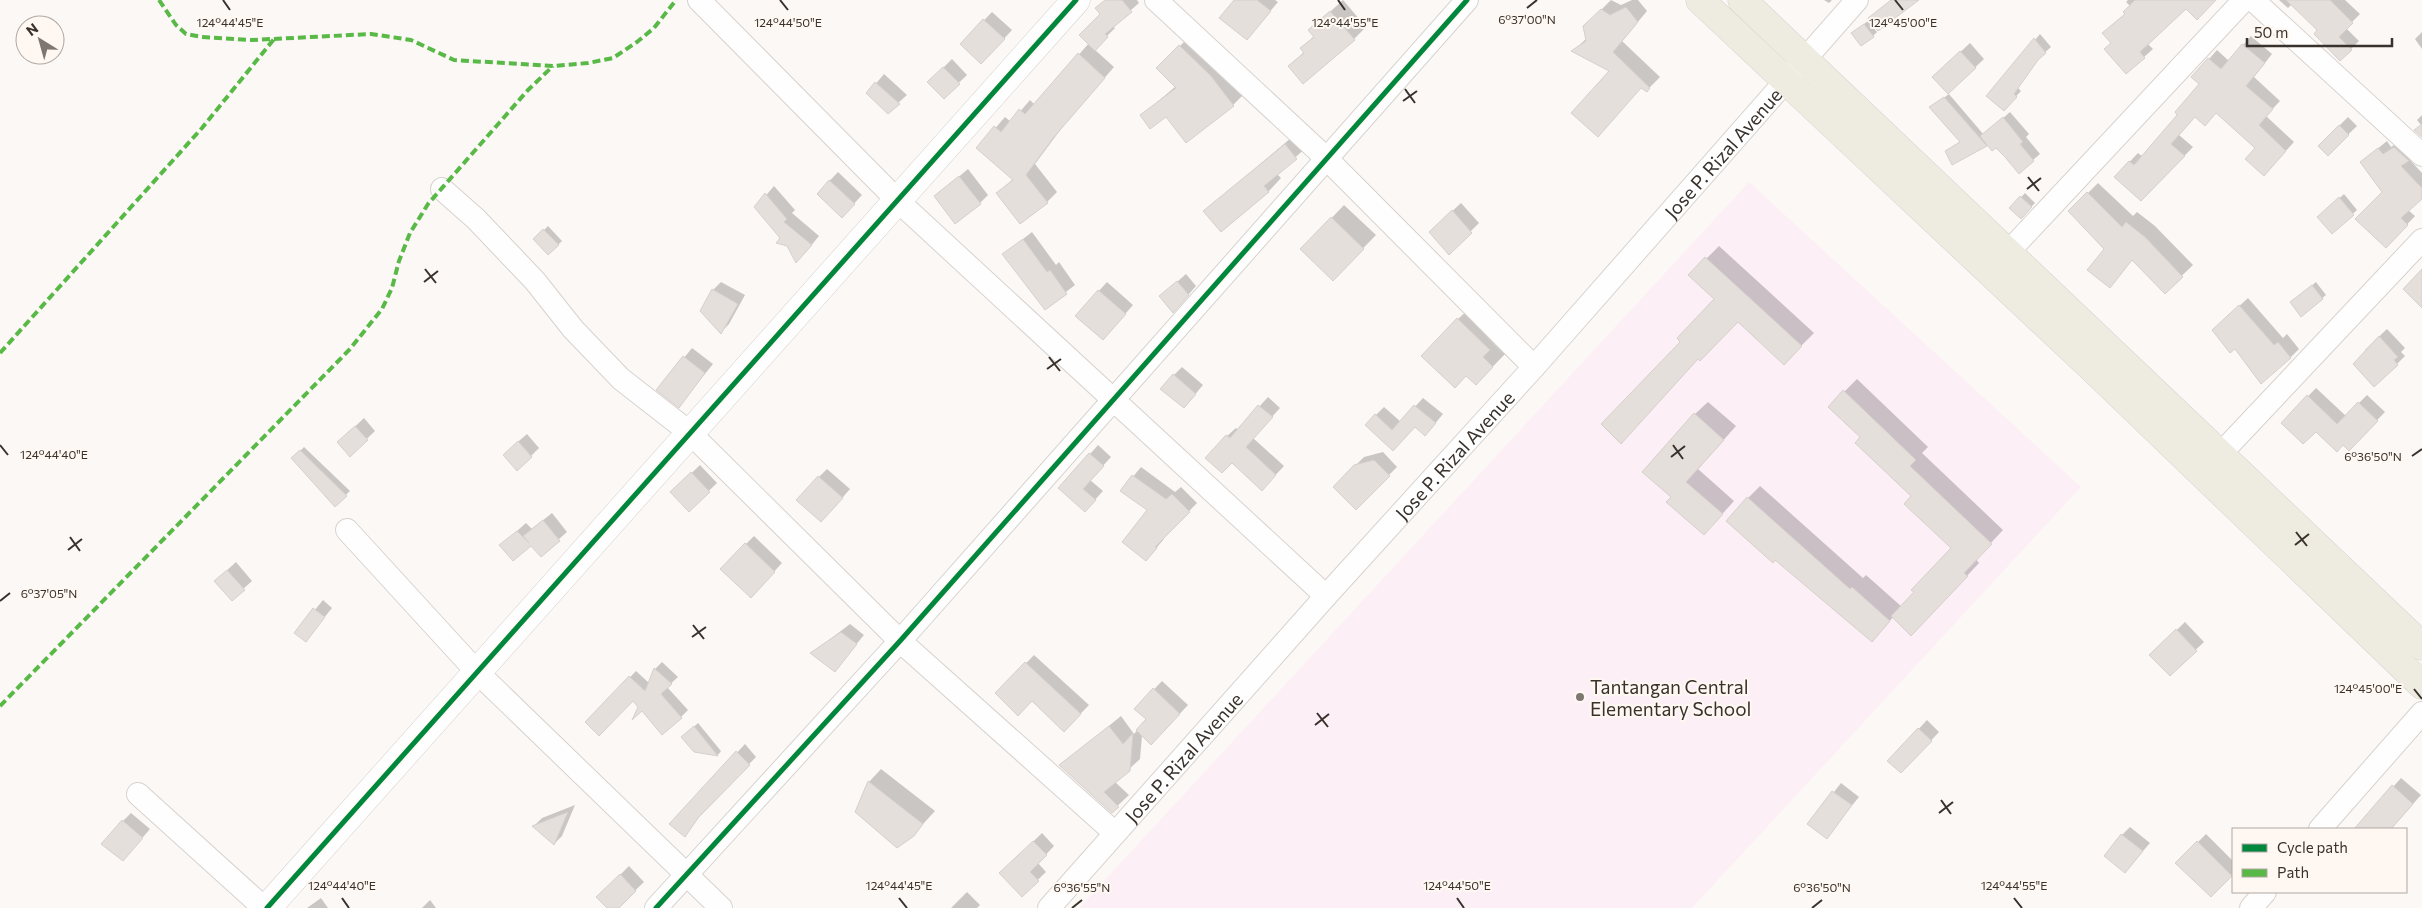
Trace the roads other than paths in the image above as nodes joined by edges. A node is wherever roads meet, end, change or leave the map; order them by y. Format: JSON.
{"nodes":[{"id":1,"x":699,"y":0,"type":"edge"},
{"id":2,"x":1076,"y":0,"type":"edge"},
{"id":3,"x":1156,"y":0,"type":"edge"},
{"id":4,"x":1467,"y":0,"type":"edge"},
{"id":5,"x":1700,"y":0,"type":"edge"},
{"id":6,"x":1742,"y":0,"type":"edge"},
{"id":7,"x":1857,"y":0,"type":"edge"},
{"id":8,"x":2244,"y":0,"type":"edge"},
{"id":9,"x":2253,"y":0,"type":"edge"},
{"id":10,"x":1804,"y":59,"type":"junction"},
{"id":11,"x":1786,"y":80,"type":"junction"},
{"id":12,"x":2422,"y":155,"type":"edge"},
{"id":13,"x":1326,"y":158,"type":"junction"},
{"id":14,"x":442,"y":189,"type":"dead end"},
{"id":15,"x":898,"y":201,"type":"junction"},
{"id":16,"x":2422,"y":240,"type":"edge"},
{"id":17,"x":2008,"y":252,"type":"junction"},
{"id":18,"x":1989,"y":272,"type":"junction"},
{"id":19,"x":1534,"y":367,"type":"junction"},
{"id":20,"x":1114,"y":399,"type":"junction"},
{"id":21,"x":689,"y":432,"type":"junction"},
{"id":22,"x":2210,"y":464,"type":"junction"},
{"id":23,"x":347,"y":530,"type":"dead end"},
{"id":24,"x":1326,"y":596,"type":"junction"},
{"id":25,"x":900,"y":642,"type":"junction"},
{"id":26,"x":2422,"y":646,"type":"edge"},
{"id":27,"x":477,"y":672,"type":"junction"},
{"id":28,"x":2422,"y":685,"type":"edge"},
{"id":29,"x":2422,"y":713,"type":"edge"},
{"id":30,"x":138,"y":794,"type":"dead end"},
{"id":31,"x":2321,"y":828,"type":"edge"},
{"id":32,"x":1115,"y":833,"type":"junction"},
{"id":33,"x":685,"y":875,"type":"junction"},
{"id":34,"x":2264,"y":893,"type":"edge"},
{"id":35,"x":266,"y":908,"type":"edge"},
{"id":36,"x":656,"y":908,"type":"edge"},
{"id":37,"x":721,"y":908,"type":"edge"},
{"id":38,"x":1049,"y":908,"type":"edge"},
{"id":39,"x":2250,"y":908,"type":"edge"}],
"edges":[{"from":1,"to":15,"type":"street"},
{"from":2,"to":15,"type":"street"},
{"from":3,"to":13,"type":"street"},
{"from":4,"to":13,"type":"street"},
{"from":5,"to":11,"type":"highway"},
{"from":6,"to":10,"type":"highway"},
{"from":7,"to":10,"type":"street","name":"Jose P. Rizal Avenue"},
{"from":8,"to":17,"type":"street"},
{"from":9,"to":12,"type":"street"},
{"from":10,"to":11,"type":"street","name":"Jose P. Rizal Avenue"},
{"from":10,"to":17,"type":"highway"},
{"from":11,"to":18,"type":"highway"},
{"from":11,"to":19,"type":"street","name":"Jose P. Rizal Avenue"},
{"from":13,"to":19,"type":"street"},
{"from":13,"to":20,"type":"street"},
{"from":14,"to":21,"type":"street"},
{"from":15,"to":20,"type":"street"},
{"from":15,"to":21,"type":"street"},
{"from":16,"to":22,"type":"street"},
{"from":17,"to":18,"type":"street"},
{"from":17,"to":22,"type":"highway"},
{"from":18,"to":22,"type":"highway"},
{"from":19,"to":24,"type":"street","name":"Jose P. Rizal Avenue"},
{"from":20,"to":24,"type":"street"},
{"from":20,"to":25,"type":"street"},
{"from":21,"to":25,"type":"street"},
{"from":21,"to":27,"type":"street"},
{"from":22,"to":26,"type":"highway"},
{"from":22,"to":28,"type":"highway"},
{"from":23,"to":27,"type":"street"},
{"from":24,"to":32,"type":"street","name":"Jose P. Rizal Avenue"},
{"from":25,"to":32,"type":"street"},
{"from":25,"to":33,"type":"street"},
{"from":27,"to":33,"type":"street"},
{"from":27,"to":35,"type":"street"},
{"from":29,"to":31,"type":"street"},
{"from":30,"to":35,"type":"street"},
{"from":32,"to":38,"type":"street","name":"Jose P. Rizal Avenue"},
{"from":33,"to":36,"type":"street"},
{"from":33,"to":37,"type":"street"},
{"from":34,"to":39,"type":"street"}]}
